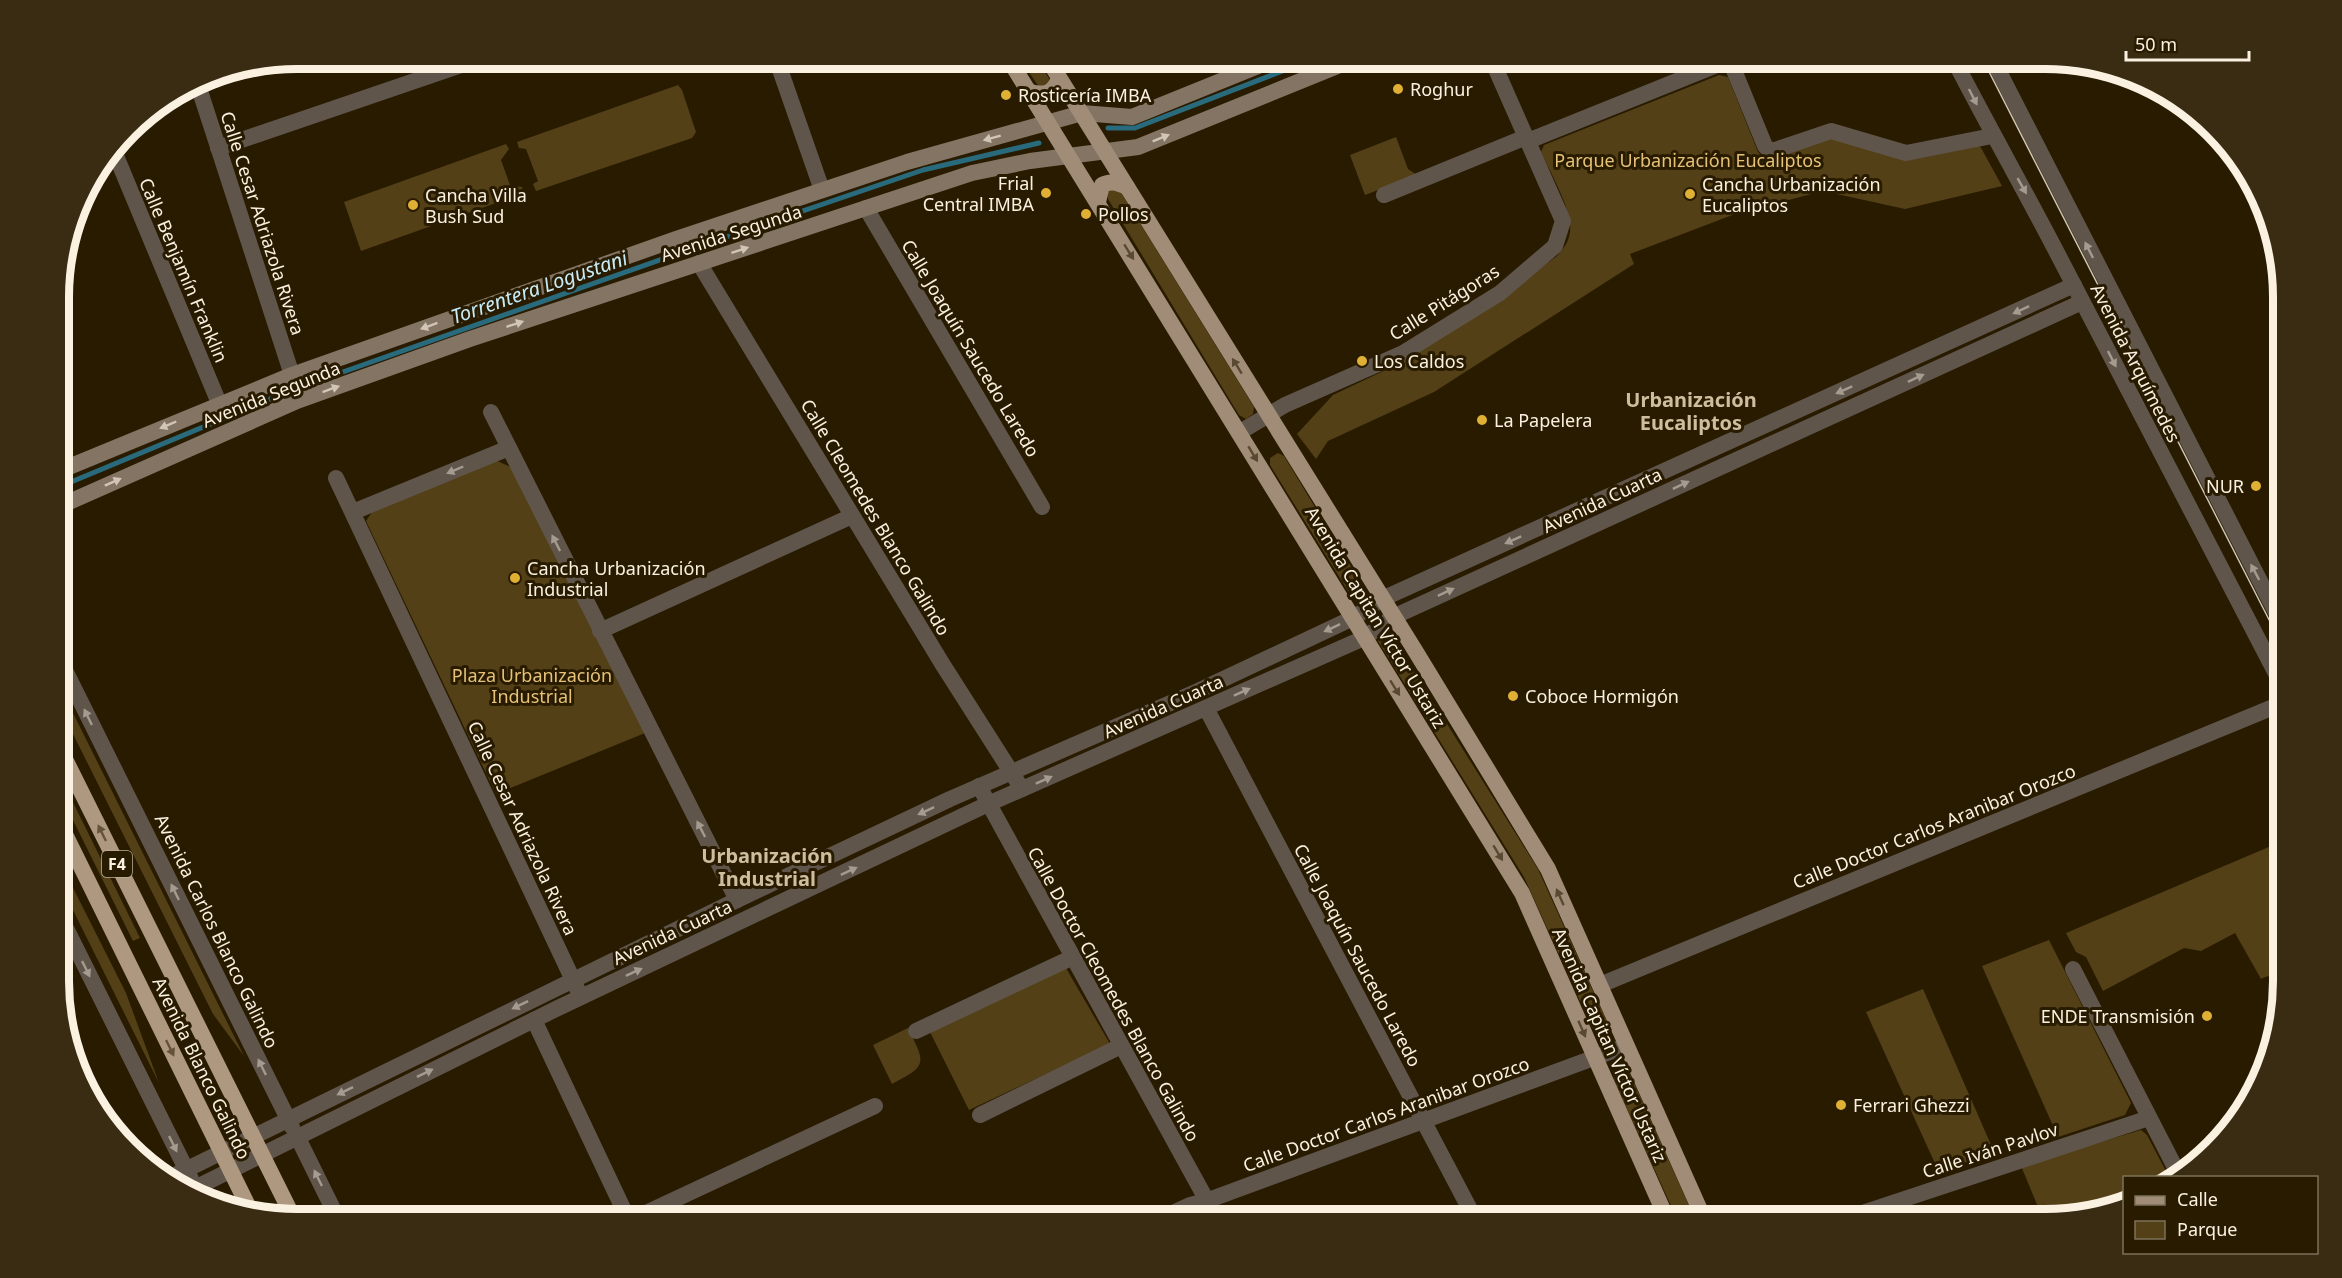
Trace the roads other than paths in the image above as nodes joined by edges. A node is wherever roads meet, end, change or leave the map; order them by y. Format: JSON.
{"nodes":[{"id":1,"x":450,"y":69,"type":"edge"},
{"id":2,"x":780,"y":69,"type":"edge"},
{"id":3,"x":1015,"y":69,"type":"edge"},
{"id":4,"x":1053,"y":69,"type":"edge"},
{"id":5,"x":1251,"y":69,"type":"edge"},
{"id":6,"x":1330,"y":69,"type":"edge"},
{"id":7,"x":1496,"y":69,"type":"edge"},
{"id":8,"x":1706,"y":69,"type":"edge"},
{"id":9,"x":1735,"y":69,"type":"edge"},
{"id":10,"x":1958,"y":69,"type":"edge"},
{"id":11,"x":1998,"y":69,"type":"edge"},
{"id":12,"x":1059,"y":79,"type":"junction"},
{"id":13,"x":200,"y":91,"type":"edge"},
{"id":14,"x":1030,"y":92,"type":"junction"},
{"id":15,"x":1082,"y":113,"type":"junction"},
{"id":16,"x":1049,"y":123,"type":"junction"},
{"id":17,"x":1992,"y":136,"type":"junction"},
{"id":18,"x":1527,"y":139,"type":"junction"},
{"id":19,"x":218,"y":148,"type":"junction"},
{"id":20,"x":1105,"y":152,"type":"junction"},
{"id":21,"x":1069,"y":156,"type":"junction"},
{"id":22,"x":116,"y":158,"type":"edge"},
{"id":23,"x":1127,"y":187,"type":"junction"},
{"id":24,"x":822,"y":190,"type":"junction"},
{"id":25,"x":1384,"y":195,"type":"dead end"},
{"id":26,"x":1098,"y":202,"type":"junction"},
{"id":27,"x":866,"y":208,"type":"junction"},
{"id":28,"x":699,"y":263,"type":"junction"},
{"id":29,"x":2074,"y":285,"type":"junction"},
{"id":30,"x":2082,"y":302,"type":"junction"},
{"id":31,"x":292,"y":375,"type":"junction"},
{"id":32,"x":219,"y":403,"type":"junction"},
{"id":33,"x":491,"y":412,"type":"dead end"},
{"id":34,"x":1268,"y":416,"type":"junction"},
{"id":35,"x":1240,"y":432,"type":"junction"},
{"id":36,"x":508,"y":448,"type":"junction"},
{"id":37,"x":69,"y":467,"type":"edge"},
{"id":38,"x":336,"y":478,"type":"dead end"},
{"id":39,"x":1635,"y":485,"type":"junction"},
{"id":40,"x":69,"y":502,"type":"edge"},
{"id":41,"x":1643,"y":502,"type":"junction"},
{"id":42,"x":1042,"y":507,"type":"dead end"},
{"id":43,"x":353,"y":513,"type":"junction"},
{"id":44,"x":852,"y":516,"type":"junction"},
{"id":45,"x":1382,"y":599,"type":"junction"},
{"id":46,"x":2273,"y":605,"type":"edge"},
{"id":47,"x":1393,"y":617,"type":"junction"},
{"id":48,"x":1353,"y":618,"type":"junction"},
{"id":49,"x":600,"y":631,"type":"junction"},
{"id":50,"x":1364,"y":638,"type":"junction"},
{"id":51,"x":2273,"y":668,"type":"edge"},
{"id":52,"x":69,"y":678,"type":"edge"},
{"id":53,"x":2273,"y":707,"type":"edge"},
{"id":54,"x":1206,"y":708,"type":"junction"},
{"id":55,"x":69,"y":767,"type":"edge"},
{"id":56,"x":1012,"y":772,"type":"junction"},
{"id":57,"x":979,"y":786,"type":"junction"},
{"id":58,"x":1022,"y":789,"type":"junction"},
{"id":59,"x":988,"y":804,"type":"junction"},
{"id":60,"x":69,"y":842,"type":"edge"},
{"id":61,"x":737,"y":900,"type":"junction"},
{"id":62,"x":69,"y":934,"type":"edge"},
{"id":63,"x":1071,"y":958,"type":"junction"},
{"id":64,"x":2073,"y":969,"type":"dead end"},
{"id":65,"x":573,"y":979,"type":"junction"},
{"id":66,"x":1600,"y":985,"type":"junction"},
{"id":67,"x":581,"y":997,"type":"junction"},
{"id":68,"x":534,"y":1020,"type":"junction"},
{"id":69,"x":916,"y":1031,"type":"dead end"},
{"id":70,"x":1121,"y":1046,"type":"junction"},
{"id":71,"x":1626,"y":1046,"type":"junction"},
{"id":72,"x":1594,"y":1058,"type":"junction"},
{"id":73,"x":875,"y":1106,"type":"dead end"},
{"id":74,"x":980,"y":1115,"type":"dead end"},
{"id":75,"x":2149,"y":1118,"type":"junction"},
{"id":76,"x":288,"y":1119,"type":"junction"},
{"id":77,"x":1423,"y":1121,"type":"junction"},
{"id":78,"x":253,"y":1136,"type":"junction"},
{"id":79,"x":297,"y":1136,"type":"junction"},
{"id":80,"x":221,"y":1152,"type":"junction"},
{"id":81,"x":262,"y":1154,"type":"junction"},
{"id":82,"x":2175,"y":1168,"type":"edge"},
{"id":83,"x":186,"y":1169,"type":"junction"},
{"id":84,"x":230,"y":1170,"type":"junction"},
{"id":85,"x":176,"y":1174,"type":"edge"},
{"id":86,"x":191,"y":1182,"type":"edge"},
{"id":87,"x":201,"y":1188,"type":"edge"},
{"id":88,"x":1206,"y":1201,"type":"junction"},
{"id":89,"x":247,"y":1203,"type":"edge"},
{"id":90,"x":289,"y":1209,"type":"edge"},
{"id":91,"x":333,"y":1209,"type":"edge"},
{"id":92,"x":623,"y":1209,"type":"edge"},
{"id":93,"x":654,"y":1209,"type":"edge"},
{"id":94,"x":1180,"y":1209,"type":"edge"},
{"id":95,"x":1211,"y":1209,"type":"edge"},
{"id":96,"x":1470,"y":1209,"type":"edge"},
{"id":97,"x":1662,"y":1209,"type":"edge"},
{"id":98,"x":1699,"y":1209,"type":"edge"},
{"id":99,"x":1874,"y":1209,"type":"edge"}],
"edges":[{"from":1,"to":19,"type":"street"},
{"from":2,"to":24,"type":"street"},
{"from":3,"to":14,"type":"main road","name":"Avenida Capitan Víctor Ustariz"},
{"from":4,"to":12,"type":"main road","name":"Avenida Capitan Víctor Ustariz"},
{"from":5,"to":15,"type":"main road","name":"Avenida Segunda"},
{"from":20,"to":6,"type":"main road","name":"Avenida Segunda","one_way":true},
{"from":7,"to":18,"type":"street"},
{"from":8,"to":18,"type":"street"},
{"from":9,"to":17,"type":"street"},
{"from":10,"to":17,"type":"street","name":"Avenida Arquímedes","one_way":true},
{"from":46,"to":11,"type":"street","name":"Avenida Arquímedes","one_way":true},
{"from":12,"to":14,"type":"main road"},
{"from":12,"to":15,"type":"main road","name":"Avenida Capitan Víctor Ustariz"},
{"from":13,"to":19,"type":"street","name":"Calle Cesar Adriazola Rivera"},
{"from":14,"to":16,"type":"main road","name":"Avenida Capitan Víctor Ustariz"},
{"from":15,"to":16,"type":"main road","name":"Avenida Segunda"},
{"from":15,"to":20,"type":"main road","name":"Avenida Capitan Víctor Ustariz"},
{"from":16,"to":21,"type":"main road","name":"Avenida Capitan Víctor Ustariz"},
{"from":16,"to":24,"type":"main road","name":"Avenida Segunda","one_way":true},
{"from":17,"to":29,"type":"street","name":"Avenida Arquímedes","one_way":true},
{"from":18,"to":25,"type":"street"},
{"from":18,"to":34,"type":"street","name":"Calle Pitágoras"},
{"from":19,"to":31,"type":"street","name":"Calle Cesar Adriazola Rivera"},
{"from":20,"to":21,"type":"main road","name":"Avenida Segunda"},
{"from":20,"to":23,"type":"main road","name":"Avenida Capitan Víctor Ustariz"},
{"from":21,"to":26,"type":"main road","name":"Avenida Capitan Víctor Ustariz"},
{"from":21,"to":27,"type":"main road","name":"Avenida Segunda"},
{"from":22,"to":32,"type":"street","name":"Calle Benjamín Franklin"},
{"from":23,"to":26,"type":"main road"},
{"from":34,"to":23,"type":"main road","name":"Avenida Capitan Víctor Ustariz","one_way":true},
{"from":24,"to":31,"type":"main road","name":"Avenida Segunda","one_way":true},
{"from":26,"to":35,"type":"main road","name":"Avenida Capitan Víctor Ustariz","one_way":true},
{"from":28,"to":27,"type":"main road","name":"Avenida Segunda","one_way":true},
{"from":27,"to":42,"type":"street","name":"Calle Joaquín Saucedo Laredo"},
{"from":40,"to":28,"type":"main road","name":"Avenida Segunda","one_way":true},
{"from":28,"to":44,"type":"street","name":"Calle Cleomedes Blanco Galindo"},
{"from":29,"to":30,"type":"street","name":"Avenida Arquímedes"},
{"from":29,"to":39,"type":"street","name":"Avenida Cuarta","one_way":true},
{"from":41,"to":30,"type":"street","name":"Avenida Cuarta","one_way":true},
{"from":30,"to":51,"type":"street","name":"Avenida Arquímedes","one_way":true},
{"from":31,"to":32,"type":"main road","name":"Avenida Segunda"},
{"from":32,"to":37,"type":"main road","name":"Avenida Segunda","one_way":true},
{"from":33,"to":36,"type":"street"},
{"from":34,"to":35,"type":"street","name":"Calle Pitágoras"},
{"from":34,"to":45,"type":"main road","name":"Avenida Capitan Víctor Ustariz"},
{"from":35,"to":48,"type":"main road","name":"Avenida Capitan Víctor Ustariz","one_way":true},
{"from":36,"to":43,"type":"street","one_way":true},
{"from":49,"to":36,"type":"street","one_way":true},
{"from":38,"to":43,"type":"street","name":"Calle Cesar Adriazola Rivera"},
{"from":39,"to":41,"type":"street"},
{"from":39,"to":45,"type":"street","name":"Avenida Cuarta","one_way":true},
{"from":47,"to":41,"type":"street","name":"Avenida Cuarta","one_way":true},
{"from":43,"to":65,"type":"street","name":"Calle Cesar Adriazola Rivera"},
{"from":44,"to":49,"type":"street"},
{"from":44,"to":56,"type":"street","name":"Calle Cleomedes Blanco Galindo"},
{"from":45,"to":47,"type":"main road","name":"Avenida Capitan Víctor Ustariz"},
{"from":45,"to":48,"type":"street","name":"Avenida Cuarta"},
{"from":47,"to":50,"type":"street","name":"Avenida Cuarta"},
{"from":66,"to":47,"type":"main road","name":"Avenida Capitan Víctor Ustariz","one_way":true},
{"from":48,"to":50,"type":"main road","name":"Avenida Capitan Víctor Ustariz"},
{"from":48,"to":56,"type":"street","name":"Avenida Cuarta","one_way":true},
{"from":61,"to":49,"type":"street","one_way":true},
{"from":54,"to":50,"type":"street","name":"Avenida Cuarta","one_way":true},
{"from":50,"to":72,"type":"main road","name":"Avenida Capitan Víctor Ustariz","one_way":true},
{"from":76,"to":52,"type":"street","name":"Avenida Carlos Blanco Galindo","one_way":true},
{"from":53,"to":66,"type":"street","name":"Calle Doctor Carlos Aranibar Orozco"},
{"from":58,"to":54,"type":"street","name":"Avenida Cuarta","one_way":true},
{"from":54,"to":77,"type":"street","name":"Calle Joaquín Saucedo Laredo"},
{"from":78,"to":55,"type":"highway","name":"Avenida Blanco Galindo","number":"F4","one_way":true},
{"from":56,"to":57,"type":"street","name":"Avenida Cuarta"},
{"from":56,"to":58,"type":"street","name":"Calle Cleomedes Blanco Galindo"},
{"from":57,"to":59,"type":"street","name":"Calle Doctor Cleomedes Blanco Galindo"},
{"from":57,"to":61,"type":"street","name":"Avenida Cuarta","one_way":true},
{"from":58,"to":59,"type":"street","name":"Avenida Cuarta"},
{"from":59,"to":63,"type":"street","name":"Calle Doctor Cleomedes Blanco Galindo"},
{"from":67,"to":59,"type":"street","name":"Avenida Cuarta","one_way":true},
{"from":60,"to":80,"type":"highway","name":"Avenida Blanco Galindo","number":"F4","one_way":true},
{"from":61,"to":65,"type":"street","name":"Avenida Cuarta"},
{"from":62,"to":83,"type":"street","one_way":true},
{"from":63,"to":69,"type":"street"},
{"from":63,"to":70,"type":"street","name":"Calle Doctor Cleomedes Blanco Galindo"},
{"from":64,"to":75,"type":"street"},
{"from":65,"to":67,"type":"street","name":"Calle Cesar Adriazola Rivera"},
{"from":65,"to":76,"type":"street","name":"Avenida Cuarta","one_way":true},
{"from":66,"to":71,"type":"main road","name":"Avenida Capitan Víctor Ustariz"},
{"from":67,"to":68,"type":"street","name":"Avenida Cuarta"},
{"from":79,"to":68,"type":"street","name":"Avenida Cuarta","one_way":true},
{"from":68,"to":92,"type":"street"},
{"from":70,"to":74,"type":"street"},
{"from":70,"to":88,"type":"street","name":"Calle Doctor Cleomedes Blanco Galindo"},
{"from":71,"to":72,"type":"street","name":"Calle Doctor Carlos Aranibar Orozco"},
{"from":71,"to":98,"type":"main road","name":"Avenida Capitan Víctor Ustariz"},
{"from":72,"to":77,"type":"street","name":"Calle Doctor Carlos Aranibar Orozco"},
{"from":72,"to":97,"type":"main road","name":"Avenida Capitan Víctor Ustariz"},
{"from":73,"to":93,"type":"street"},
{"from":75,"to":82,"type":"street"},
{"from":75,"to":99,"type":"street","name":"Calle Iván Pavlov"},
{"from":76,"to":78,"type":"street","name":"Avenida Cuarta"},
{"from":76,"to":79,"type":"street","name":"Avenida Carlos Blanco Galindo"},
{"from":77,"to":88,"type":"street","name":"Calle Doctor Carlos Aranibar Orozco"},
{"from":77,"to":96,"type":"street","name":"Calle Joaquín Saucedo Laredo"},
{"from":78,"to":80,"type":"street","name":"Avenida Cuarta"},
{"from":78,"to":81,"type":"highway","name":"Avenida Blanco Galindo","number":"F4"},
{"from":79,"to":81,"type":"street","name":"Avenida Cuarta"},
{"from":91,"to":79,"type":"street","name":"Avenida Carlos Blanco Galindo","one_way":true},
{"from":80,"to":83,"type":"street","name":"Avenida Cuarta"},
{"from":80,"to":84,"type":"highway","name":"Avenida Blanco Galindo","number":"F4"},
{"from":81,"to":84,"type":"street","name":"Avenida Cuarta"},
{"from":81,"to":90,"type":"highway","name":"Avenida Blanco Galindo","number":"F4"},
{"from":83,"to":85,"type":"street","name":"Avenida Cuarta"},
{"from":83,"to":86,"type":"street"},
{"from":84,"to":87,"type":"street","name":"Avenida Cuarta"},
{"from":84,"to":89,"type":"highway","name":"Avenida Blanco Galindo","number":"F4"},
{"from":88,"to":94,"type":"street","name":"Calle Doctor Carlos Aranibar Orozco"},
{"from":88,"to":95,"type":"street","name":"Calle Doctor Cleomedes Blanco Galindo"}]}
